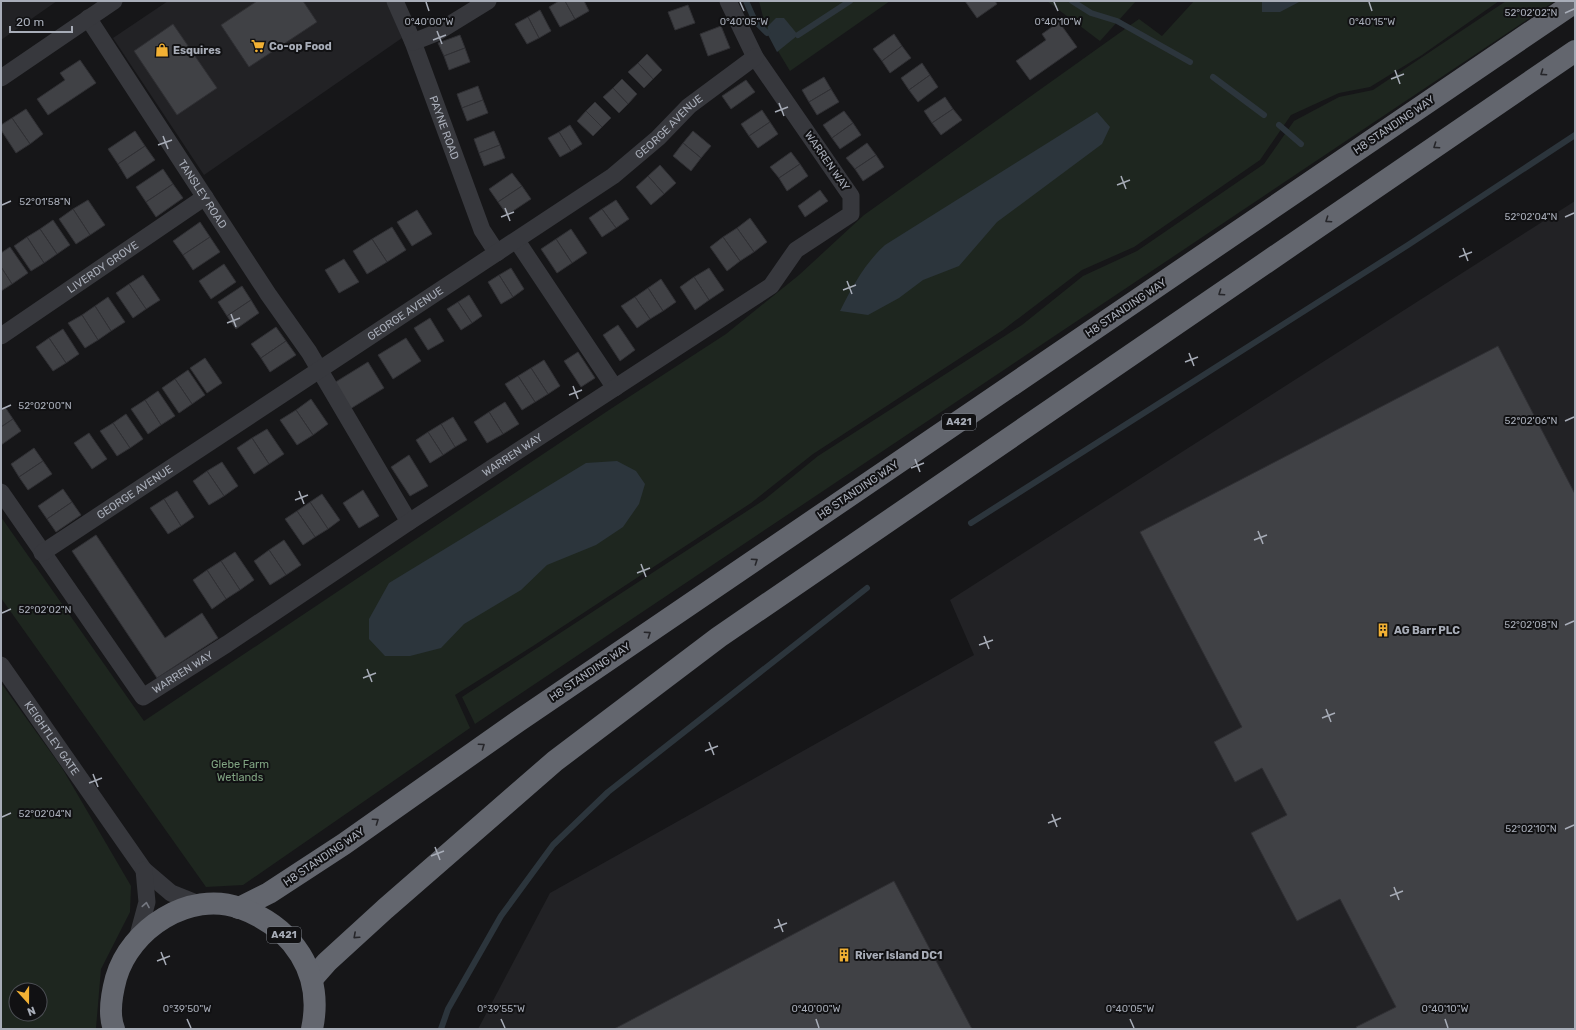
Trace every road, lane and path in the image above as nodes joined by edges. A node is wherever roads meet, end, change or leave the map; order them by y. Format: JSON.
{"nodes":[{"id":1,"x":114,"y":1,"type":"edge"},
{"id":2,"x":395,"y":1,"type":"edge"},
{"id":3,"x":488,"y":1,"type":"edge"},
{"id":4,"x":728,"y":1,"type":"edge"},
{"id":5,"x":1575,"y":2,"type":"edge"},
{"id":6,"x":88,"y":18,"type":"junction"},
{"id":7,"x":413,"y":42,"type":"junction"},
{"id":8,"x":1575,"y":51,"type":"edge"},
{"id":9,"x":755,"y":57,"type":"junction"},
{"id":10,"x":1,"y":78,"type":"edge"},
{"id":11,"x":205,"y":197,"type":"junction"},
{"id":12,"x":517,"y":241,"type":"junction"},
{"id":13,"x":497,"y":253,"type":"junction"},
{"id":14,"x":1,"y":336,"type":"edge"},
{"id":15,"x":318,"y":370,"type":"junction"},
{"id":16,"x":615,"y":388,"type":"junction"},
{"id":17,"x":1,"y":492,"type":"edge"},
{"id":18,"x":409,"y":522,"type":"junction"},
{"id":19,"x":42,"y":553,"type":"junction"},
{"id":20,"x":1,"y":666,"type":"edge"},
{"id":21,"x":144,"y":870,"type":"junction"},
{"id":22,"x":201,"y":905,"type":"junction"},
{"id":23,"x":239,"y":908,"type":"junction"},
{"id":24,"x":137,"y":939,"type":"junction"},
{"id":25,"x":312,"y":979,"type":"junction"},
{"id":26,"x":111,"y":1028,"type":"edge"},
{"id":27,"x":312,"y":1029,"type":"edge"}],
"edges":[{"from":1,"to":6,"type":"street"},
{"from":2,"to":7,"type":"street","name":"PAYNE ROAD"},
{"from":3,"to":7,"type":"street"},
{"from":4,"to":9,"type":"street","name":"WARREN WAY"},
{"from":23,"to":5,"type":"highway","name":"H8 STANDING WAY","number":"A421","one_way":true},
{"from":6,"to":10,"type":"street"},
{"from":6,"to":11,"type":"street","name":"TANSLEY ROAD"},
{"from":7,"to":13,"type":"street","name":"PAYNE ROAD"},
{"from":8,"to":25,"type":"highway","one_way":true},
{"from":9,"to":12,"type":"street","name":"GEORGE AVENUE"},
{"from":9,"to":16,"type":"street","name":"WARREN WAY"},
{"from":11,"to":14,"type":"street","name":"LIVERDY GROVE"},
{"from":11,"to":15,"type":"street","name":"TANSLEY ROAD"},
{"from":12,"to":13,"type":"street","name":"GEORGE AVENUE"},
{"from":12,"to":16,"type":"street"},
{"from":13,"to":15,"type":"street","name":"GEORGE AVENUE"},
{"from":15,"to":18,"type":"street"},
{"from":15,"to":19,"type":"street","name":"GEORGE AVENUE"},
{"from":16,"to":18,"type":"street","name":"WARREN WAY"},
{"from":17,"to":19,"type":"street","name":"WARREN WAY"},
{"from":18,"to":19,"type":"street","name":"WARREN WAY"},
{"from":20,"to":21,"type":"street","name":"KEIGHTLEY GATE"},
{"from":21,"to":22,"type":"street","name":"KEIGHTLEY GATE"},
{"from":24,"to":21,"type":"street","name":"KEIGHTLEY GATE","one_way":true},
{"from":22,"to":23,"type":"highway","number":"A421"},
{"from":22,"to":24,"type":"highway","number":"A421"},
{"from":23,"to":25,"type":"highway","number":"A421"},
{"from":24,"to":26,"type":"highway","number":"A421"},
{"from":25,"to":27,"type":"highway","number":"A421"}]}
